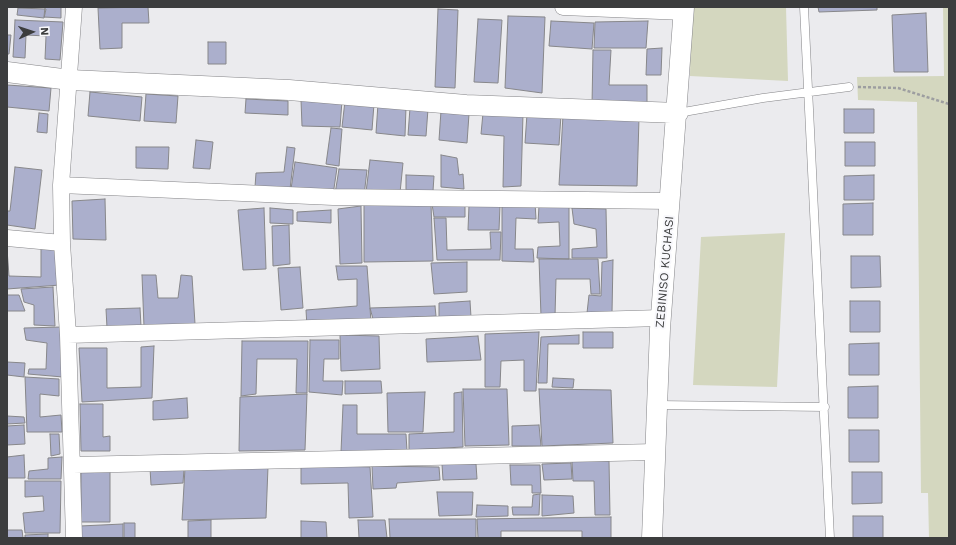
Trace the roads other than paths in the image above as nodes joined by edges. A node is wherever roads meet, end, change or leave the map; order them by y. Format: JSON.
{"nodes":[{"id":1,"x":74,"y":7,"type":"edge"},
{"id":2,"x":563,"y":7,"type":"edge"},
{"id":3,"x":804,"y":7,"type":"edge"},
{"id":4,"x":684,"y":9,"type":"edge"},
{"id":5,"x":7,"y":72,"type":"edge"},
{"id":6,"x":70,"y":80,"type":"junction"},
{"id":7,"x":849,"y":87,"type":"road end"},
{"id":8,"x":808,"y":92,"type":"junction"},
{"id":9,"x":678,"y":113,"type":"junction"},
{"id":10,"x":61,"y":185,"type":"junction"},
{"id":11,"x":670,"y":200,"type":"junction"},
{"id":12,"x":7,"y":238,"type":"edge"},
{"id":13,"x":62,"y":243,"type":"junction"},
{"id":14,"x":661,"y":318,"type":"junction"},
{"id":15,"x":68,"y":335,"type":"junction"},
{"id":16,"x":657,"y":405,"type":"junction"},
{"id":17,"x":825,"y":407,"type":"junction"},
{"id":18,"x":655,"y":452,"type":"junction"},
{"id":19,"x":73,"y":465,"type":"junction"},
{"id":20,"x":74,"y":538,"type":"edge"},
{"id":21,"x":652,"y":538,"type":"edge"},
{"id":22,"x":830,"y":538,"type":"edge"}],
"edges":[{"from":1,"to":6,"type":"street"},
{"from":2,"to":4,"type":"street"},
{"from":3,"to":8,"type":"lane"},
{"from":4,"to":9,"type":"street","name":"ZEBINISO KUCHASI"},
{"from":5,"to":6,"type":"street"},
{"from":6,"to":9,"type":"street"},
{"from":6,"to":10,"type":"street"},
{"from":7,"to":8,"type":"lane"},
{"from":8,"to":9,"type":"lane"},
{"from":8,"to":17,"type":"lane"},
{"from":9,"to":11,"type":"street","name":"ZEBINISO KUCHASI"},
{"from":10,"to":11,"type":"street"},
{"from":10,"to":13,"type":"street"},
{"from":11,"to":14,"type":"street","name":"ZEBINISO KUCHASI"},
{"from":12,"to":13,"type":"street"},
{"from":13,"to":15,"type":"street"},
{"from":14,"to":15,"type":"street"},
{"from":14,"to":16,"type":"street","name":"ZEBINISO KUCHASI"},
{"from":15,"to":19,"type":"street"},
{"from":16,"to":17,"type":"lane"},
{"from":16,"to":18,"type":"street","name":"ZEBINISO KUCHASI"},
{"from":17,"to":22,"type":"lane"},
{"from":18,"to":19,"type":"street"},
{"from":18,"to":21,"type":"street","name":"ZEBINISO KUCHASI"},
{"from":19,"to":20,"type":"street"}]}
